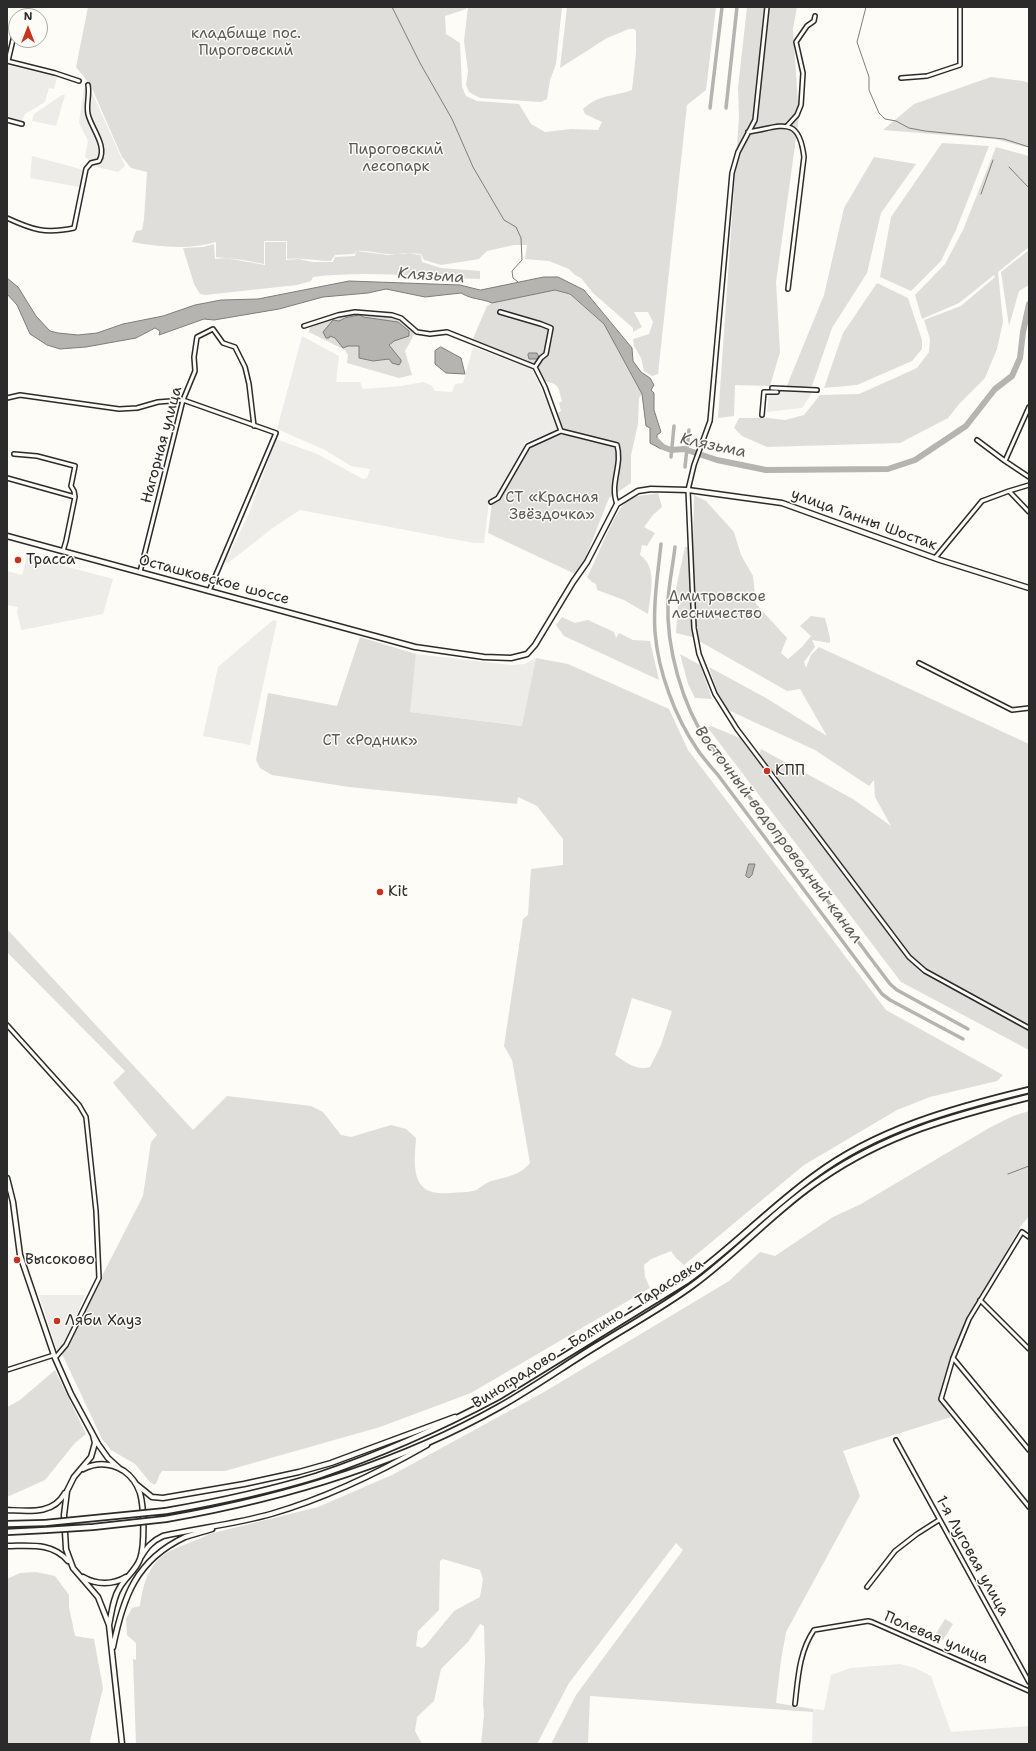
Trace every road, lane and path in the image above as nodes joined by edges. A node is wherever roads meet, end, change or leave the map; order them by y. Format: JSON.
{"nodes":[{"id":1,"x":767,"y":7,"type":"edge"},
{"id":2,"x":960,"y":7,"type":"edge"},
{"id":3,"x":815,"y":16,"type":"dead end"},
{"id":4,"x":10,"y":48,"type":"edge"},
{"id":5,"x":7,"y":61,"type":"edge"},
{"id":6,"x":900,"y":78,"type":"dead end"},
{"id":7,"x":79,"y":81,"type":"dead end"},
{"id":8,"x":88,"y":85,"type":"dead end"},
{"id":9,"x":7,"y":120,"type":"edge"},
{"id":10,"x":22,"y":124,"type":"dead end"},
{"id":11,"x":788,"y":126,"type":"junction"},
{"id":12,"x":748,"y":132,"type":"junction"},
{"id":13,"x":7,"y":218,"type":"edge"},
{"id":14,"x":788,"y":289,"type":"dead end"},
{"id":15,"x":500,"y":312,"type":"dead end"},
{"id":16,"x":304,"y":326,"type":"dead end"},
{"id":17,"x":535,"y":367,"type":"junction"},
{"id":18,"x":772,"y":388,"type":"dead end"},
{"id":19,"x":816,"y":390,"type":"dead end"},
{"id":20,"x":777,"y":392,"type":"dead end"},
{"id":21,"x":7,"y":398,"type":"edge"},
{"id":22,"x":183,"y":400,"type":"junction"},
{"id":23,"x":1029,"y":408,"type":"edge"},
{"id":24,"x":762,"y":415,"type":"dead end"},
{"id":25,"x":254,"y":426,"type":"junction"},
{"id":26,"x":562,"y":431,"type":"junction"},
{"id":27,"x":977,"y":440,"type":"dead end"},
{"id":28,"x":14,"y":454,"type":"dead end"},
{"id":29,"x":1005,"y":461,"type":"junction"},
{"id":30,"x":1029,"y":477,"type":"edge"},
{"id":31,"x":7,"y":478,"type":"edge"},
{"id":32,"x":1029,"y":485,"type":"edge"},
{"id":33,"x":688,"y":490,"type":"junction"},
{"id":34,"x":1009,"y":491,"type":"junction"},
{"id":35,"x":75,"y":497,"type":"junction"},
{"id":36,"x":491,"y":502,"type":"dead end"},
{"id":37,"x":617,"y":504,"type":"junction"},
{"id":38,"x":1029,"y":512,"type":"edge"},
{"id":39,"x":7,"y":536,"type":"edge"},
{"id":40,"x":63,"y":551,"type":"junction"},
{"id":41,"x":935,"y":558,"type":"junction"},
{"id":42,"x":140,"y":572,"type":"junction"},
{"id":43,"x":1029,"y":588,"type":"edge"},
{"id":44,"x":209,"y":591,"type":"junction"},
{"id":45,"x":918,"y":663,"type":"dead end"},
{"id":46,"x":1029,"y":708,"type":"edge"},
{"id":47,"x":7,"y":1025,"type":"edge"},
{"id":48,"x":1029,"y":1028,"type":"edge"},
{"id":49,"x":1029,"y":1090,"type":"edge"},
{"id":50,"x":1029,"y":1097,"type":"edge"},
{"id":51,"x":7,"y":1178,"type":"edge"},
{"id":52,"x":1029,"y":1237,"type":"edge"},
{"id":53,"x":980,"y":1300,"type":"junction"},
{"id":54,"x":1029,"y":1349,"type":"edge"},
{"id":55,"x":54,"y":1357,"type":"junction"},
{"id":56,"x":953,"y":1358,"type":"junction"},
{"id":57,"x":7,"y":1370,"type":"edge"},
{"id":58,"x":472,"y":1411,"type":"junction"},
{"id":59,"x":451,"y":1431,"type":"junction"},
{"id":60,"x":93,"y":1435,"type":"junction"},
{"id":61,"x":896,"y":1440,"type":"dead end"},
{"id":62,"x":1029,"y":1450,"type":"edge"},
{"id":63,"x":119,"y":1468,"type":"junction"},
{"id":64,"x":78,"y":1472,"type":"junction"},
{"id":65,"x":70,"y":1482,"type":"junction"},
{"id":66,"x":136,"y":1484,"type":"junction"},
{"id":67,"x":1029,"y":1507,"type":"edge"},
{"id":68,"x":7,"y":1510,"type":"edge"},
{"id":69,"x":939,"y":1520,"type":"junction"},
{"id":70,"x":7,"y":1524,"type":"edge"},
{"id":71,"x":226,"y":1525,"type":"junction"},
{"id":72,"x":7,"y":1532,"type":"edge"},
{"id":73,"x":7,"y":1546,"type":"edge"},
{"id":74,"x":141,"y":1557,"type":"junction"},
{"id":75,"x":70,"y":1564,"type":"junction"},
{"id":76,"x":131,"y":1573,"type":"junction"},
{"id":77,"x":78,"y":1574,"type":"junction"},
{"id":78,"x":867,"y":1587,"type":"dead end"},
{"id":79,"x":109,"y":1625,"type":"junction"},
{"id":80,"x":112,"y":1651,"type":"junction"},
{"id":81,"x":1029,"y":1682,"type":"edge"},
{"id":82,"x":1029,"y":1691,"type":"edge"},
{"id":83,"x":796,"y":1704,"type":"dead end"},
{"id":84,"x":122,"y":1744,"type":"edge"}],
"edges":[{"from":1,"to":12,"type":"street"},
{"from":2,"to":6,"type":"street"},
{"from":3,"to":11,"type":"street"},
{"from":4,"to":5,"type":"street"},
{"from":5,"to":7,"type":"street"},
{"from":8,"to":13,"type":"street"},
{"from":9,"to":10,"type":"street"},
{"from":11,"to":12,"type":"street"},
{"from":11,"to":14,"type":"street"},
{"from":12,"to":33,"type":"street"},
{"from":15,"to":17,"type":"street"},
{"from":16,"to":17,"type":"street"},
{"from":17,"to":26,"type":"street"},
{"from":18,"to":19,"type":"street"},
{"from":20,"to":24,"type":"street"},
{"from":21,"to":22,"type":"street"},
{"from":22,"to":25,"type":"street"},
{"from":22,"to":25,"type":"street","name":"Нагорная улица"},
{"from":22,"to":42,"type":"street","name":"Нагорная улица"},
{"from":23,"to":29,"type":"street"},
{"from":25,"to":44,"type":"street"},
{"from":26,"to":36,"type":"street"},
{"from":26,"to":37,"type":"street"},
{"from":27,"to":29,"type":"street"},
{"from":28,"to":35,"type":"street"},
{"from":29,"to":30,"type":"street"},
{"from":31,"to":35,"type":"street"},
{"from":32,"to":34,"type":"street"},
{"from":33,"to":37,"type":"main road","name":"улица Ганны Шостак"},
{"from":33,"to":41,"type":"main road","name":"улица Ганны Шостак"},
{"from":33,"to":48,"type":"street"},
{"from":34,"to":38,"type":"street"},
{"from":34,"to":41,"type":"street"},
{"from":35,"to":40,"type":"street"},
{"from":37,"to":44,"type":"main road","name":"Осташковское шоссе"},
{"from":39,"to":40,"type":"main road","name":"Осташковское шоссе"},
{"from":40,"to":42,"type":"main road","name":"Осташковское шоссе"},
{"from":41,"to":43,"type":"main road","name":"улица Ганны Шостак"},
{"from":42,"to":44,"type":"main road","name":"Осташковское шоссе"},
{"from":45,"to":46,"type":"street"},
{"from":47,"to":55,"type":"street"},
{"from":49,"to":58,"type":"main road","name":"Виноградово - Болтино - Тарасовка"},
{"from":50,"to":59,"type":"main road","name":"Виноградово - Болтино - Тарасовка"},
{"from":51,"to":55,"type":"main road"},
{"from":52,"to":53,"type":"street"},
{"from":53,"to":54,"type":"street"},
{"from":53,"to":56,"type":"street"},
{"from":55,"to":57,"type":"street"},
{"from":55,"to":60,"type":"main road"},
{"from":56,"to":62,"type":"street"},
{"from":56,"to":67,"type":"street"},
{"from":58,"to":66,"type":"main road"},
{"from":58,"to":70,"type":"main road","name":"Виноградово - Болтино - Тарасовка","bridge":true},
{"from":59,"to":71,"type":"main road"},
{"from":59,"to":72,"type":"main road","name":"Виноградово - Болтино - Тарасовка","bridge":true},
{"from":60,"to":63,"type":"main road"},
{"from":60,"to":64,"type":"main road"},
{"from":61,"to":69,"type":"street","name":"1-я Луговая улица"},
{"from":63,"to":64,"type":"main road"},
{"from":63,"to":66,"type":"main road"},
{"from":64,"to":65,"type":"main road"},
{"from":65,"to":68,"type":"main road"},
{"from":65,"to":75,"type":"main road"},
{"from":66,"to":74,"type":"main road"},
{"from":69,"to":78,"type":"street"},
{"from":69,"to":81,"type":"street","name":"1-я Луговая улица"},
{"from":71,"to":74,"type":"main road"},
{"from":71,"to":80,"type":"main road"},
{"from":73,"to":75,"type":"main road"},
{"from":74,"to":76,"type":"main road"},
{"from":75,"to":77,"type":"main road"},
{"from":76,"to":77,"type":"main road"},
{"from":76,"to":79,"type":"main road"},
{"from":77,"to":79,"type":"main road"},
{"from":79,"to":80,"type":"main road"},
{"from":80,"to":84,"type":"main road"},
{"from":82,"to":83,"type":"street","name":"Полевая улица"}]}
